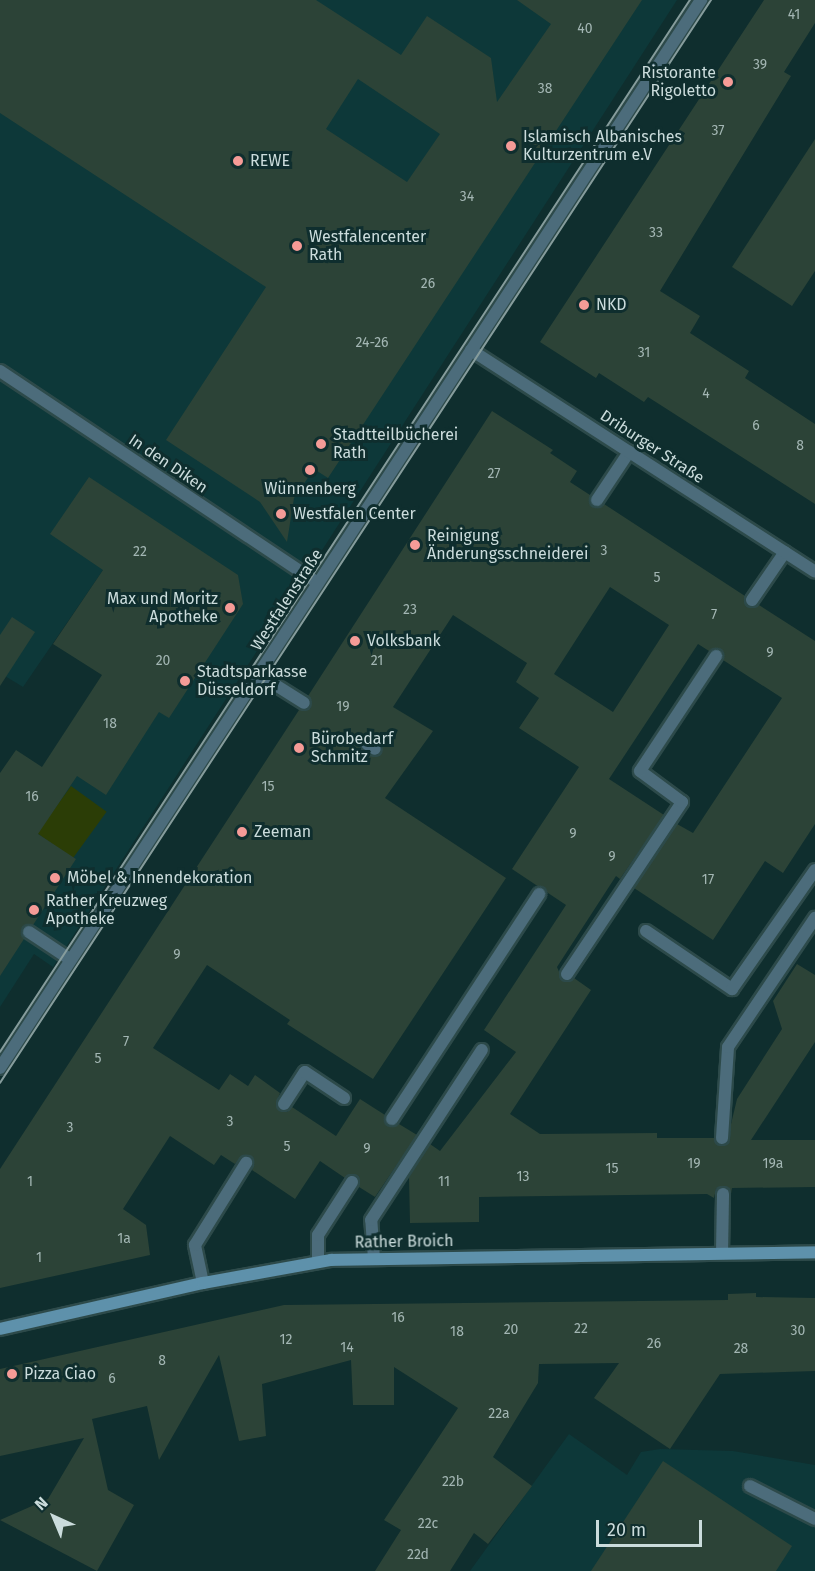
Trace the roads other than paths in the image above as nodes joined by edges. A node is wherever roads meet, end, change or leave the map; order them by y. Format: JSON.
{"nodes":[{"id":1,"x":701,"y":0,"type":"edge"},
{"id":2,"x":471,"y":350,"type":"junction"},
{"id":3,"x":0,"y":371,"type":"edge"},
{"id":4,"x":629,"y":452,"type":"junction"},
{"id":5,"x":597,"y":500,"type":"dead end"},
{"id":6,"x":784,"y":552,"type":"junction"},
{"id":7,"x":815,"y":572,"type":"edge"},
{"id":8,"x":318,"y":583,"type":"junction"},
{"id":9,"x":753,"y":600,"type":"dead end"},
{"id":10,"x":717,"y":656,"type":"dead end"},
{"id":11,"x":258,"y":674,"type":"junction"},
{"id":12,"x":304,"y":703,"type":"dead end"},
{"id":13,"x":815,"y":870,"type":"edge"},
{"id":14,"x":539,"y":894,"type":"dead end"},
{"id":15,"x":815,"y":918,"type":"edge"},
{"id":16,"x":646,"y":931,"type":"dead end"},
{"id":17,"x":29,"y":932,"type":"dead end"},
{"id":18,"x":71,"y":960,"type":"junction"},
{"id":19,"x":567,"y":974,"type":"dead end"},
{"id":20,"x":482,"y":1050,"type":"dead end"},
{"id":21,"x":0,"y":1068,"type":"edge"},
{"id":22,"x":344,"y":1098,"type":"dead end"},
{"id":23,"x":284,"y":1104,"type":"dead end"},
{"id":24,"x":392,"y":1119,"type":"dead end"},
{"id":25,"x":722,"y":1138,"type":"dead end"},
{"id":26,"x":246,"y":1164,"type":"dead end"},
{"id":27,"x":352,"y":1182,"type":"dead end"},
{"id":28,"x":723,"y":1194,"type":"dead end"},
{"id":29,"x":815,"y":1252,"type":"edge"},
{"id":30,"x":722,"y":1253,"type":"junction"},
{"id":31,"x":374,"y":1259,"type":"junction"},
{"id":32,"x":318,"y":1262,"type":"junction"},
{"id":33,"x":203,"y":1283,"type":"junction"},
{"id":34,"x":0,"y":1329,"type":"edge"},
{"id":35,"x":750,"y":1486,"type":"dead end"},
{"id":36,"x":815,"y":1519,"type":"edge"}],
"edges":[{"from":1,"to":2,"type":"street","name":"Westfalenstraße"},
{"from":2,"to":4,"type":"street","name":"Driburger Straße"},
{"from":2,"to":8,"type":"street","name":"Westfalenstraße"},
{"from":3,"to":8,"type":"street","name":"In den Diken"},
{"from":4,"to":5,"type":"street"},
{"from":4,"to":6,"type":"street","name":"Driburger Straße"},
{"from":6,"to":7,"type":"street","name":"Driburger Straße"},
{"from":6,"to":9,"type":"street"},
{"from":8,"to":11,"type":"street","name":"Westfalenstraße"},
{"from":10,"to":19,"type":"street"},
{"from":11,"to":12,"type":"street"},
{"from":11,"to":18,"type":"street","name":"Westfalenstraße"},
{"from":13,"to":16,"type":"street"},
{"from":14,"to":24,"type":"street"},
{"from":15,"to":25,"type":"street"},
{"from":17,"to":18,"type":"street"},
{"from":18,"to":21,"type":"street","name":"Westfalenstraße"},
{"from":20,"to":31,"type":"street"},
{"from":22,"to":23,"type":"street"},
{"from":26,"to":33,"type":"street"},
{"from":27,"to":32,"type":"street"},
{"from":28,"to":30,"type":"street"},
{"from":29,"to":30,"type":"main road","name":"Rather Broich"},
{"from":30,"to":31,"type":"main road","name":"Rather Broich"},
{"from":31,"to":32,"type":"main road","name":"Rather Broich"},
{"from":32,"to":33,"type":"main road","name":"Rather Broich"},
{"from":33,"to":34,"type":"main road","name":"Rather Broich"},
{"from":35,"to":36,"type":"street"}]}
